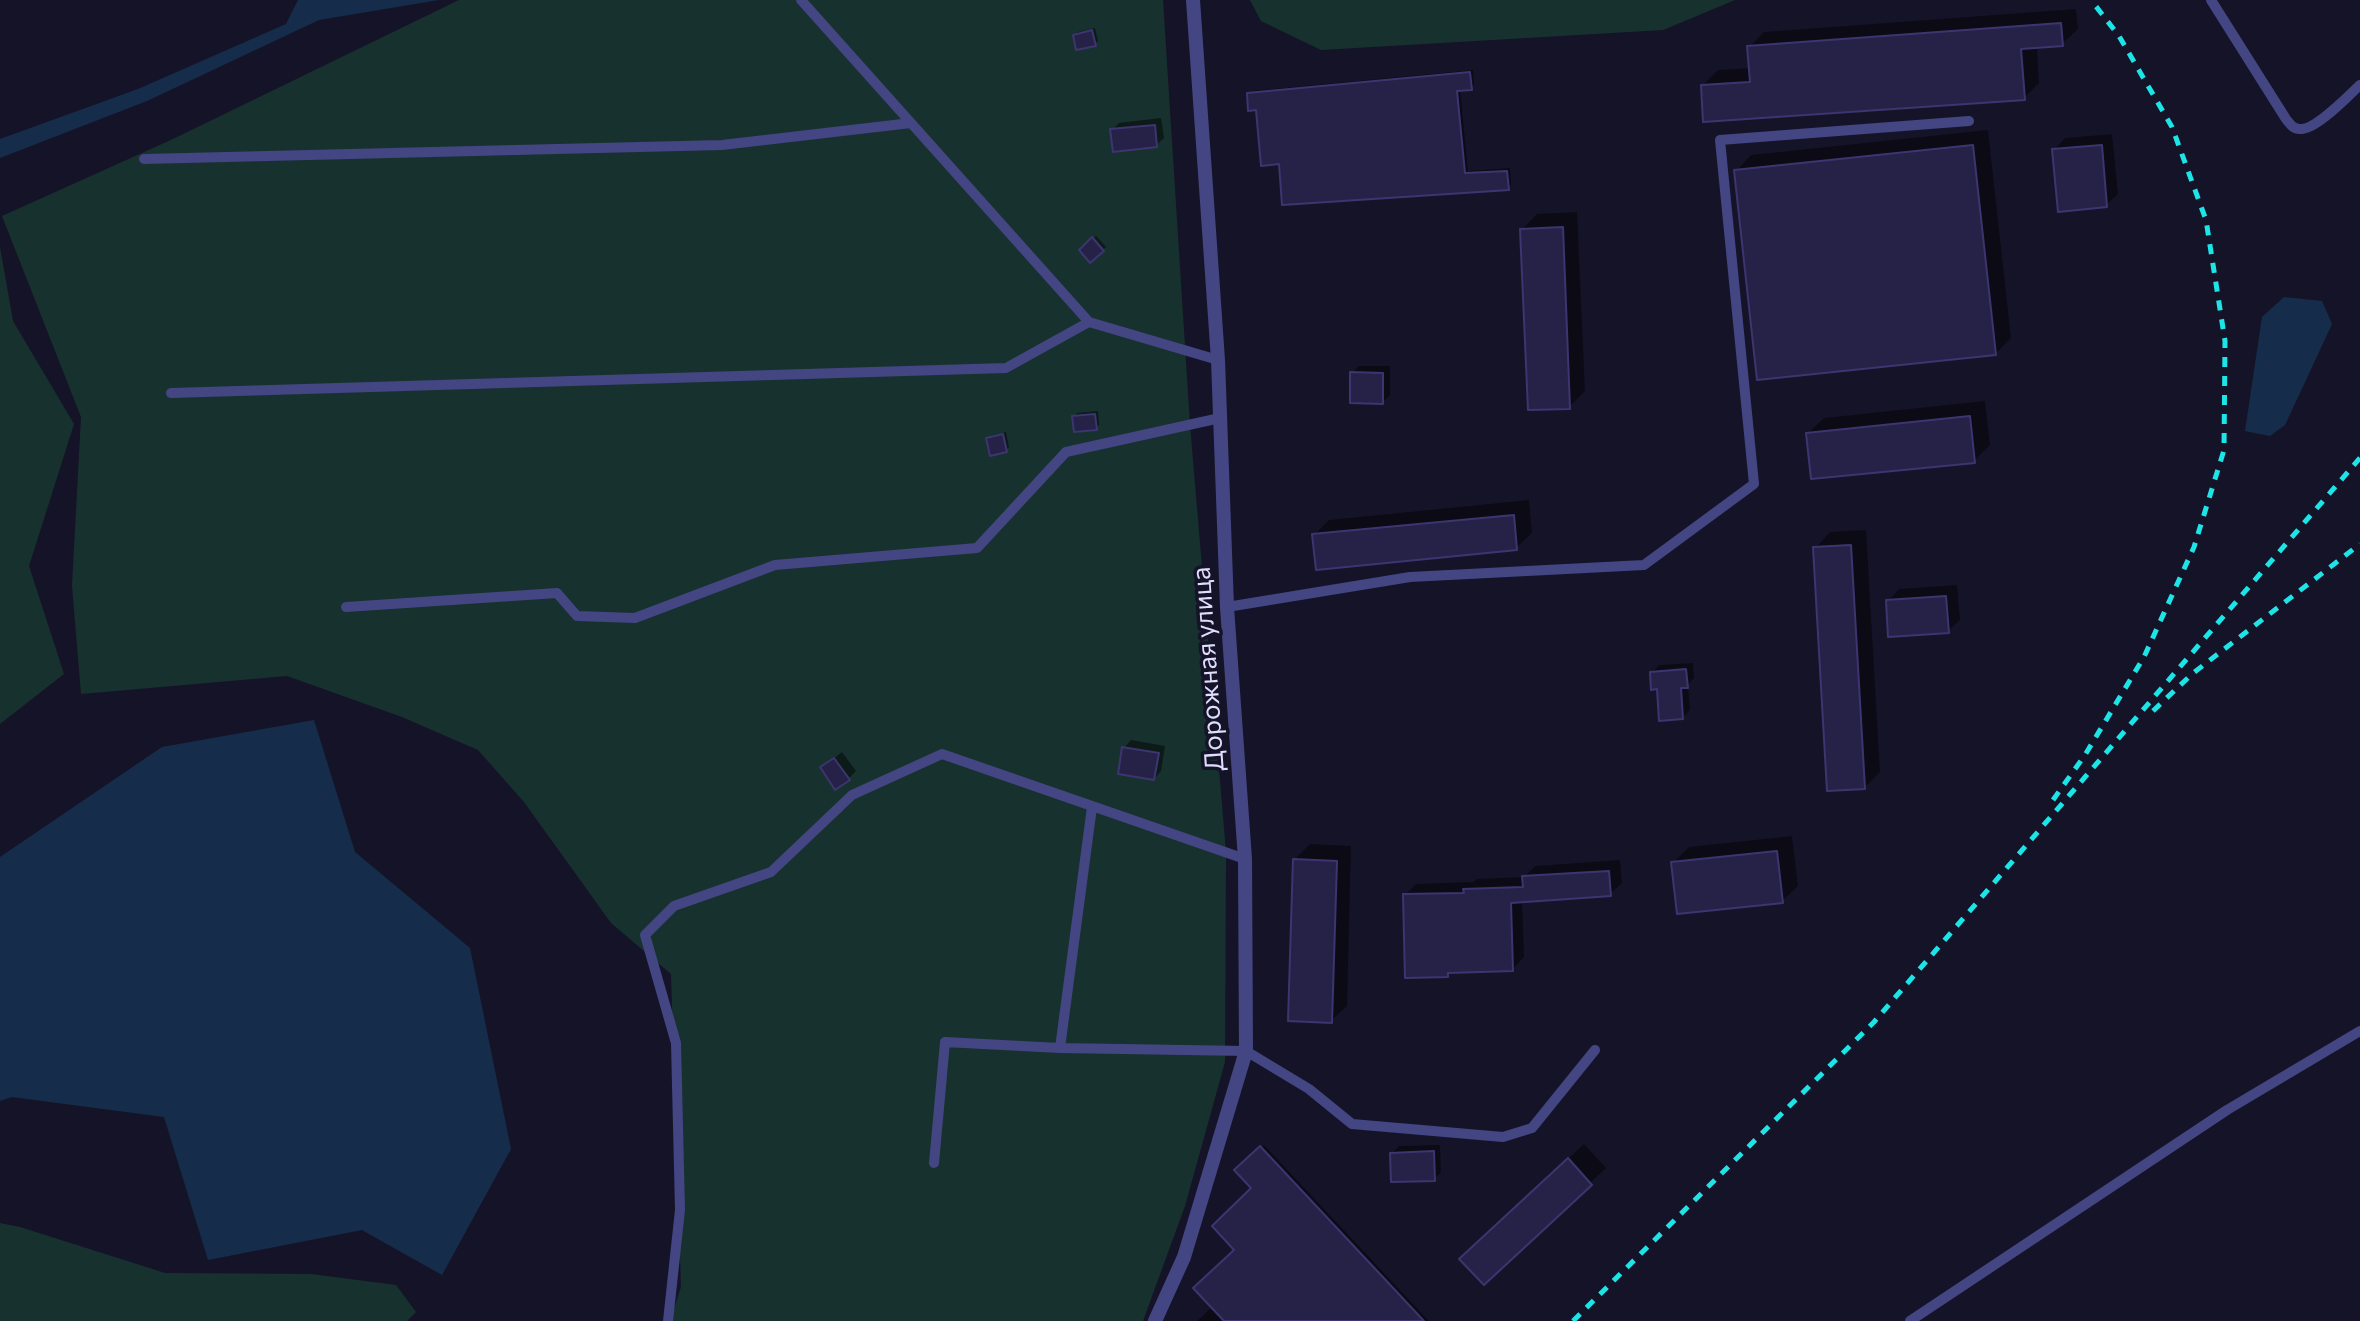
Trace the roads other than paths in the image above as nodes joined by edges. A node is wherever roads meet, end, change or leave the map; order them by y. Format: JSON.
{"nodes":[{"id":1,"x":801,"y":0,"type":"edge"},
{"id":2,"x":1193,"y":0,"type":"edge"},
{"id":3,"x":2211,"y":0,"type":"edge"},
{"id":4,"x":2360,"y":85,"type":"edge"},
{"id":5,"x":1969,"y":121,"type":"dead end"},
{"id":6,"x":911,"y":123,"type":"junction"},
{"id":7,"x":144,"y":159,"type":"dead end"},
{"id":8,"x":1089,"y":323,"type":"junction"},
{"id":9,"x":1218,"y":360,"type":"junction"},
{"id":10,"x":171,"y":393,"type":"dead end"},
{"id":11,"x":1220,"y":418,"type":"junction"},
{"id":12,"x":346,"y":607,"type":"dead end"},
{"id":13,"x":1227,"y":607,"type":"junction"},
{"id":14,"x":1092,"y":807,"type":"junction"},
{"id":15,"x":1245,"y":859,"type":"junction"},
{"id":16,"x":2360,"y":1031,"type":"edge"},
{"id":17,"x":1060,"y":1048,"type":"junction"},
{"id":18,"x":1595,"y":1050,"type":"dead end"},
{"id":19,"x":1246,"y":1051,"type":"junction"},
{"id":20,"x":934,"y":1163,"type":"dead end"},
{"id":21,"x":667,"y":1321,"type":"edge"},
{"id":22,"x":1156,"y":1321,"type":"edge"},
{"id":23,"x":1910,"y":1321,"type":"edge"}],
"edges":[{"from":1,"to":6,"type":"lane"},
{"from":2,"to":9,"type":"street","name":"Дорожная улица"},
{"from":3,"to":4,"type":"lane"},
{"from":5,"to":13,"type":"lane"},
{"from":6,"to":7,"type":"lane"},
{"from":6,"to":8,"type":"lane"},
{"from":8,"to":9,"type":"lane"},
{"from":8,"to":10,"type":"lane"},
{"from":9,"to":11,"type":"street","name":"Дорожная улица"},
{"from":11,"to":12,"type":"lane"},
{"from":11,"to":13,"type":"street","name":"Дорожная улица"},
{"from":13,"to":15,"type":"street","name":"Дорожная улица"},
{"from":14,"to":15,"type":"lane"},
{"from":14,"to":17,"type":"lane"},
{"from":14,"to":21,"type":"lane"},
{"from":15,"to":19,"type":"street","name":"Дорожная улица"},
{"from":16,"to":23,"type":"lane"},
{"from":17,"to":19,"type":"lane"},
{"from":17,"to":20,"type":"lane"},
{"from":18,"to":19,"type":"lane"},
{"from":19,"to":22,"type":"street","name":"Дорожная улица"}]}
